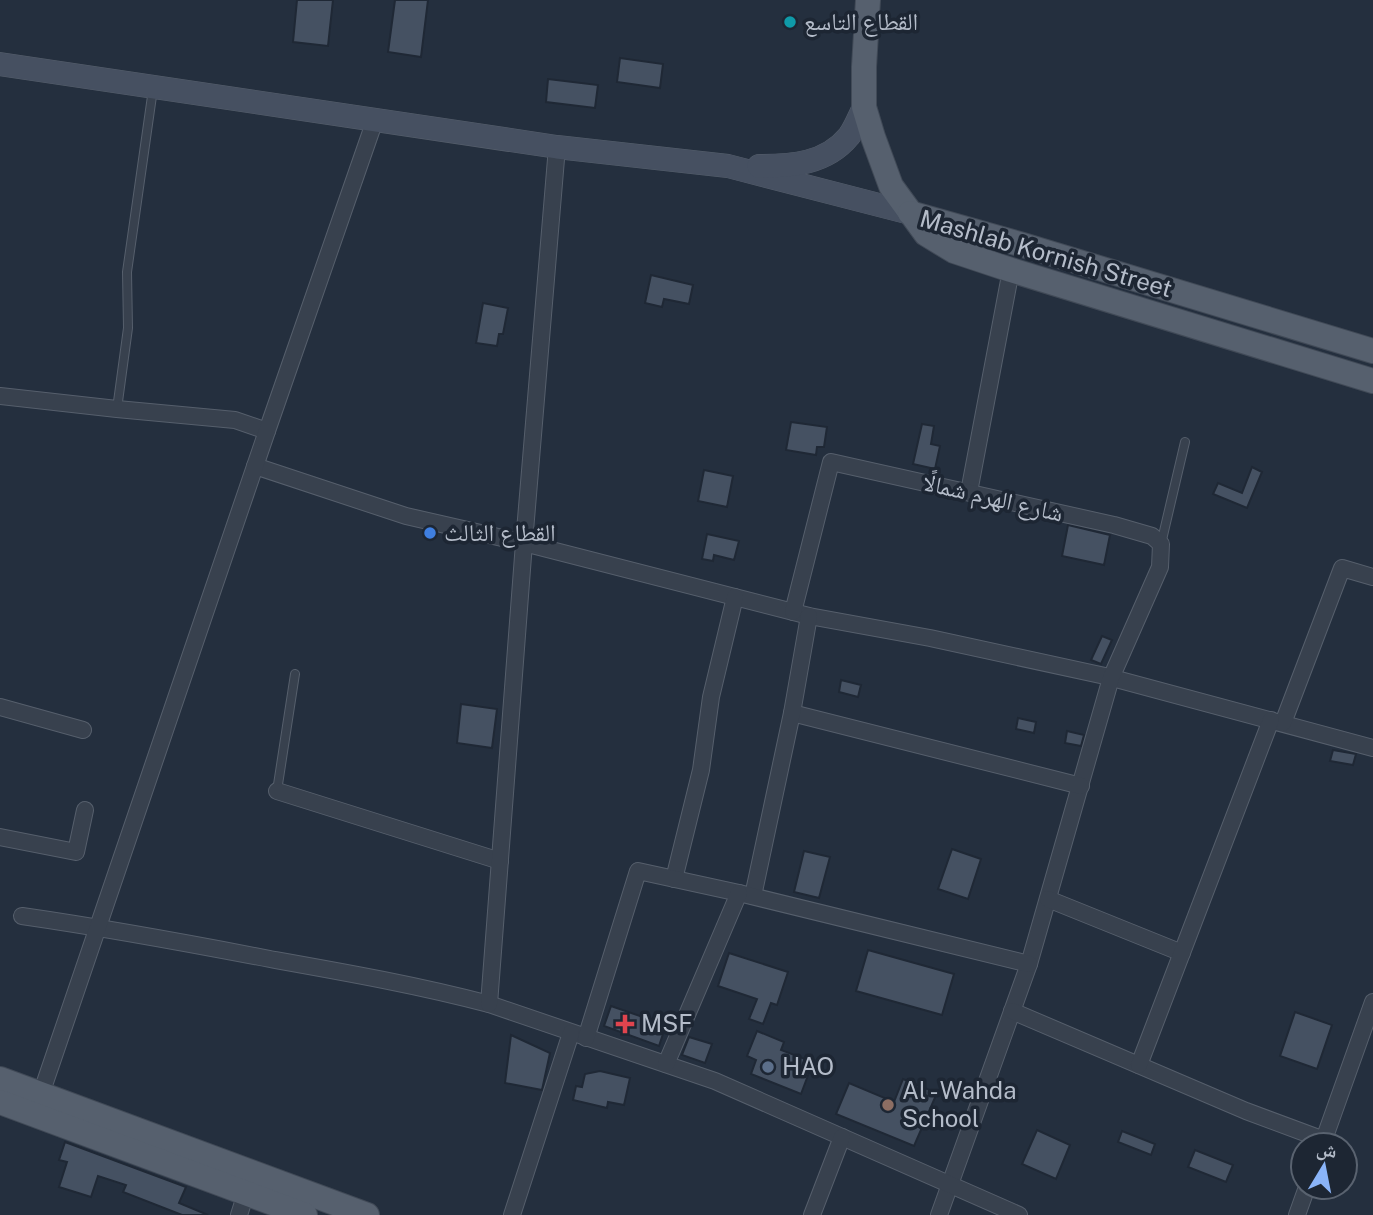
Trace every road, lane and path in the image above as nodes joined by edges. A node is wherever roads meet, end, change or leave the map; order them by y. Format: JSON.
{"nodes":[{"id":1,"x":868,"y":0,"type":"edge"},
{"id":2,"x":0,"y":64,"type":"edge"},
{"id":3,"x":153,"y":88,"type":"junction"},
{"id":4,"x":864,"y":107,"type":"junction"},
{"id":5,"x":375,"y":120,"type":"junction"},
{"id":6,"x":557,"y":147,"type":"junction"},
{"id":7,"x":728,"y":166,"type":"junction"},
{"id":8,"x":910,"y":212,"type":"junction"},
{"id":9,"x":1010,"y":270,"type":"junction"},
{"id":10,"x":1373,"y":351,"type":"edge"},
{"id":11,"x":1373,"y":381,"type":"edge"},
{"id":12,"x":0,"y":396,"type":"edge"},
{"id":13,"x":117,"y":409,"type":"junction"},
{"id":14,"x":267,"y":431,"type":"junction"},
{"id":15,"x":1185,"y":442,"type":"dead end"},
{"id":16,"x":255,"y":466,"type":"junction"},
{"id":17,"x":969,"y":492,"type":"junction"},
{"id":18,"x":524,"y":543,"type":"junction"},
{"id":19,"x":1161,"y":544,"type":"junction"},
{"id":20,"x":1373,"y":577,"type":"edge"},
{"id":21,"x":736,"y":597,"type":"junction"},
{"id":22,"x":793,"y":612,"type":"junction"},
{"id":23,"x":809,"y":616,"type":"junction"},
{"id":24,"x":295,"y":674,"type":"dead end"},
{"id":25,"x":1111,"y":678,"type":"junction"},
{"id":26,"x":0,"y":707,"type":"edge"},
{"id":27,"x":792,"y":713,"type":"junction"},
{"id":28,"x":1277,"y":722,"type":"junction"},
{"id":29,"x":83,"y":730,"type":"dead end"},
{"id":30,"x":1373,"y":748,"type":"edge"},
{"id":31,"x":1080,"y":786,"type":"junction"},
{"id":32,"x":277,"y":791,"type":"joint"},
{"id":33,"x":85,"y":810,"type":"dead end"},
{"id":34,"x":0,"y":837,"type":"edge"},
{"id":35,"x":500,"y":861,"type":"junction"},
{"id":36,"x":674,"y":879,"type":"junction"},
{"id":37,"x":746,"y":895,"type":"junction"},
{"id":38,"x":1048,"y":899,"type":"junction"},
{"id":39,"x":22,"y":916,"type":"dead end"},
{"id":40,"x":99,"y":927,"type":"junction"},
{"id":41,"x":1182,"y":953,"type":"junction"},
{"id":42,"x":1029,"y":964,"type":"junction"},
{"id":43,"x":1373,"y":1002,"type":"edge"},
{"id":44,"x":489,"y":1004,"type":"junction"},
{"id":45,"x":1012,"y":1010,"type":"junction"},
{"id":46,"x":579,"y":1035,"type":"junction"},
{"id":47,"x":666,"y":1065,"type":"junction"},
{"id":48,"x":1139,"y":1065,"type":"junction"},
{"id":49,"x":0,"y":1079,"type":"edge"},
{"id":50,"x":41,"y":1094,"type":"junction"},
{"id":51,"x":0,"y":1102,"type":"edge"},
{"id":52,"x":1296,"y":1131,"type":"edge"},
{"id":53,"x":1327,"y":1131,"type":"edge"},
{"id":54,"x":842,"y":1137,"type":"junction"},
{"id":55,"x":949,"y":1184,"type":"junction"},
{"id":56,"x":243,"y":1204,"type":"edge"},
{"id":57,"x":305,"y":1215,"type":"edge"},
{"id":58,"x":367,"y":1215,"type":"edge"},
{"id":59,"x":512,"y":1215,"type":"edge"},
{"id":60,"x":813,"y":1215,"type":"edge"},
{"id":61,"x":939,"y":1215,"type":"edge"},
{"id":62,"x":1019,"y":1215,"type":"edge"}],
"edges":[{"from":1,"to":4,"type":"main road"},
{"from":2,"to":3,"type":"main road"},
{"from":3,"to":5,"type":"main road"},
{"from":3,"to":13,"type":"lane"},
{"from":4,"to":7,"type":"main road"},
{"from":4,"to":8,"type":"main road"},
{"from":5,"to":6,"type":"main road"},
{"from":5,"to":14,"type":"street"},
{"from":6,"to":7,"type":"main road"},
{"from":6,"to":18,"type":"street"},
{"from":7,"to":8,"type":"main road"},
{"from":8,"to":9,"type":"main road","name":"Mashlab Kornish Street"},
{"from":8,"to":10,"type":"main road","name":"Mashlab Kornish Street"},
{"from":9,"to":11,"type":"main road","name":"Mashlab Kornish Street"},
{"from":9,"to":17,"type":"street"},
{"from":12,"to":13,"type":"street"},
{"from":13,"to":14,"type":"street"},
{"from":14,"to":16,"type":"street"},
{"from":15,"to":19,"type":"lane"},
{"from":16,"to":18,"type":"street"},
{"from":16,"to":40,"type":"street"},
{"from":17,"to":19,"type":"street","name":"شارع الهرم شمالًا"},
{"from":17,"to":22,"type":"street","name":"شارع الهرم شمالًا"},
{"from":18,"to":21,"type":"street"},
{"from":18,"to":35,"type":"street"},
{"from":19,"to":25,"type":"street"},
{"from":20,"to":28,"type":"street"},
{"from":21,"to":22,"type":"street"},
{"from":21,"to":36,"type":"street"},
{"from":22,"to":23,"type":"street"},
{"from":23,"to":25,"type":"street"},
{"from":23,"to":27,"type":"street"},
{"from":24,"to":32,"type":"lane"},
{"from":25,"to":28,"type":"street"},
{"from":25,"to":31,"type":"street"},
{"from":26,"to":29,"type":"street"},
{"from":27,"to":31,"type":"street"},
{"from":27,"to":37,"type":"street"},
{"from":28,"to":30,"type":"street"},
{"from":28,"to":41,"type":"street"},
{"from":31,"to":38,"type":"street"},
{"from":32,"to":35,"type":"street"},
{"from":33,"to":34,"type":"street"},
{"from":35,"to":44,"type":"street"},
{"from":36,"to":37,"type":"street"},
{"from":36,"to":46,"type":"street"},
{"from":37,"to":42,"type":"street"},
{"from":37,"to":47,"type":"street"},
{"from":38,"to":41,"type":"street"},
{"from":38,"to":42,"type":"street"},
{"from":39,"to":40,"type":"street"},
{"from":40,"to":44,"type":"street"},
{"from":40,"to":50,"type":"street"},
{"from":41,"to":48,"type":"street"},
{"from":42,"to":45,"type":"street"},
{"from":43,"to":53,"type":"street"},
{"from":44,"to":46,"type":"street"},
{"from":45,"to":48,"type":"street"},
{"from":45,"to":55,"type":"street"},
{"from":46,"to":47,"type":"street"},
{"from":46,"to":59,"type":"street"},
{"from":47,"to":54,"type":"street"},
{"from":48,"to":52,"type":"street"},
{"from":49,"to":50,"type":"main road"},
{"from":50,"to":58,"type":"main road"},
{"from":51,"to":56,"type":"main road"},
{"from":54,"to":55,"type":"street"},
{"from":54,"to":60,"type":"street"},
{"from":55,"to":61,"type":"street"},
{"from":55,"to":62,"type":"street"},
{"from":56,"to":57,"type":"main road"}]}
